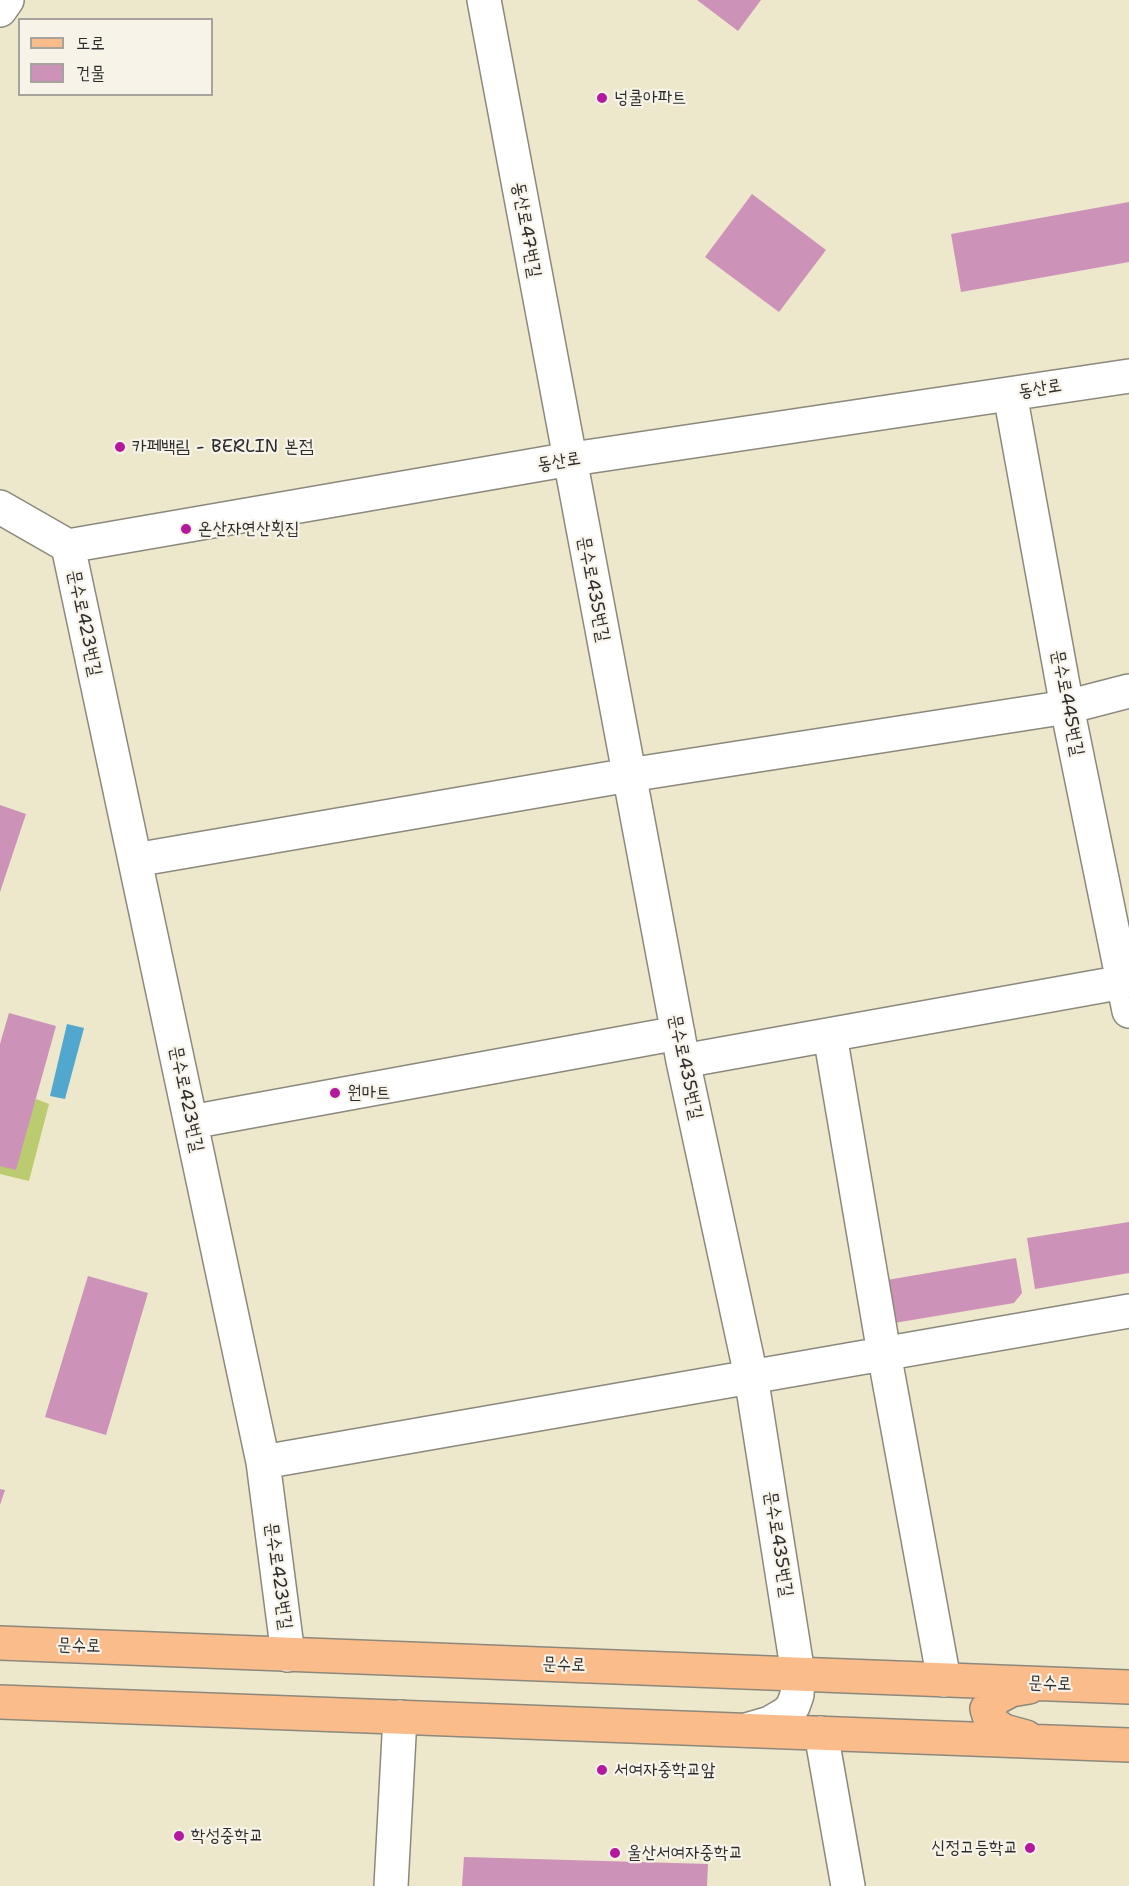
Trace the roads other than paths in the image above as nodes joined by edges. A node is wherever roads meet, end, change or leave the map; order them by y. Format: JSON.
{"nodes":[{"id":1,"x":7,"y":0,"type":"edge"},
{"id":2,"x":484,"y":0,"type":"edge"},
{"id":3,"x":0,"y":10,"type":"edge"},
{"id":4,"x":1129,"y":376,"type":"edge"},
{"id":5,"x":1010,"y":394,"type":"junction"},
{"id":6,"x":569,"y":460,"type":"junction"},
{"id":7,"x":0,"y":507,"type":"edge"},
{"id":8,"x":68,"y":546,"type":"junction"},
{"id":9,"x":1129,"y":691,"type":"edge"},
{"id":10,"x":1067,"y":707,"type":"junction"},
{"id":11,"x":628,"y":775,"type":"junction"},
{"id":12,"x":135,"y":860,"type":"junction"},
{"id":13,"x":1127,"y":992,"type":"edge"},
{"id":14,"x":830,"y":1035,"type":"junction"},
{"id":15,"x":680,"y":1047,"type":"junction"},
{"id":16,"x":190,"y":1122,"type":"junction"},
{"id":17,"x":1129,"y":1311,"type":"edge"},
{"id":18,"x":884,"y":1353,"type":"junction"},
{"id":19,"x":751,"y":1376,"type":"junction"},
{"id":20,"x":263,"y":1462,"type":"junction"},
{"id":21,"x":0,"y":1633,"type":"edge"},
{"id":22,"x":0,"y":1643,"type":"edge"},
{"id":23,"x":61,"y":1646,"type":"junction"},
{"id":24,"x":288,"y":1654,"type":"junction"},
{"id":25,"x":798,"y":1674,"type":"junction"},
{"id":26,"x":944,"y":1680,"type":"junction"},
{"id":27,"x":1064,"y":1684,"type":"junction"},
{"id":28,"x":1129,"y":1687,"type":"edge"},
{"id":29,"x":0,"y":1702,"type":"edge"},
{"id":30,"x":400,"y":1717,"type":"junction"},
{"id":31,"x":747,"y":1730,"type":"junction"},
{"id":32,"x":821,"y":1733,"type":"junction"},
{"id":33,"x":1059,"y":1742,"type":"junction"},
{"id":34,"x":1129,"y":1745,"type":"edge"},
{"id":35,"x":391,"y":1886,"type":"edge"},
{"id":36,"x":848,"y":1886,"type":"edge"}],
"edges":[{"from":1,"to":3,"type":"street"},
{"from":2,"to":6,"type":"street","name":"동산로47번길"},
{"from":4,"to":5,"type":"street","name":"동산로"},
{"from":5,"to":6,"type":"street","name":"동산로"},
{"from":5,"to":10,"type":"street","name":"문수로445번길"},
{"from":6,"to":8,"type":"street","name":"동산로"},
{"from":6,"to":11,"type":"street","name":"문수로435번길"},
{"from":7,"to":8,"type":"street"},
{"from":8,"to":12,"type":"street","name":"문수로423번길"},
{"from":9,"to":10,"type":"street"},
{"from":10,"to":11,"type":"street"},
{"from":10,"to":13,"type":"street","name":"문수로445번길"},
{"from":11,"to":12,"type":"street"},
{"from":11,"to":15,"type":"street","name":"문수로435번길"},
{"from":12,"to":16,"type":"street","name":"문수로423번길"},
{"from":13,"to":14,"type":"street"},
{"from":14,"to":15,"type":"street"},
{"from":14,"to":18,"type":"street"},
{"from":15,"to":16,"type":"street"},
{"from":15,"to":19,"type":"street","name":"문수로435번길"},
{"from":16,"to":20,"type":"street","name":"문수로423번길"},
{"from":17,"to":18,"type":"street"},
{"from":18,"to":19,"type":"street"},
{"from":18,"to":26,"type":"street"},
{"from":19,"to":20,"type":"street"},
{"from":19,"to":25,"type":"street","name":"문수로435번길"},
{"from":20,"to":24,"type":"street","name":"문수로423번길"},
{"from":21,"to":23,"type":"street"},
{"from":22,"to":23,"type":"main road","name":"문수로"},
{"from":23,"to":24,"type":"main road","name":"문수로"},
{"from":24,"to":25,"type":"main road","name":"문수로"},
{"from":25,"to":26,"type":"main road","name":"문수로"},
{"from":25,"to":31,"type":"street","name":"문수로435번길"},
{"from":26,"to":27,"type":"main road","name":"문수로"},
{"from":27,"to":28,"type":"main road","name":"문수로"},
{"from":27,"to":33,"type":"main road"},
{"from":29,"to":30,"type":"main road"},
{"from":30,"to":31,"type":"main road"},
{"from":30,"to":35,"type":"street"},
{"from":31,"to":32,"type":"main road"},
{"from":32,"to":33,"type":"main road"},
{"from":32,"to":36,"type":"street"},
{"from":33,"to":34,"type":"main road"}]}
